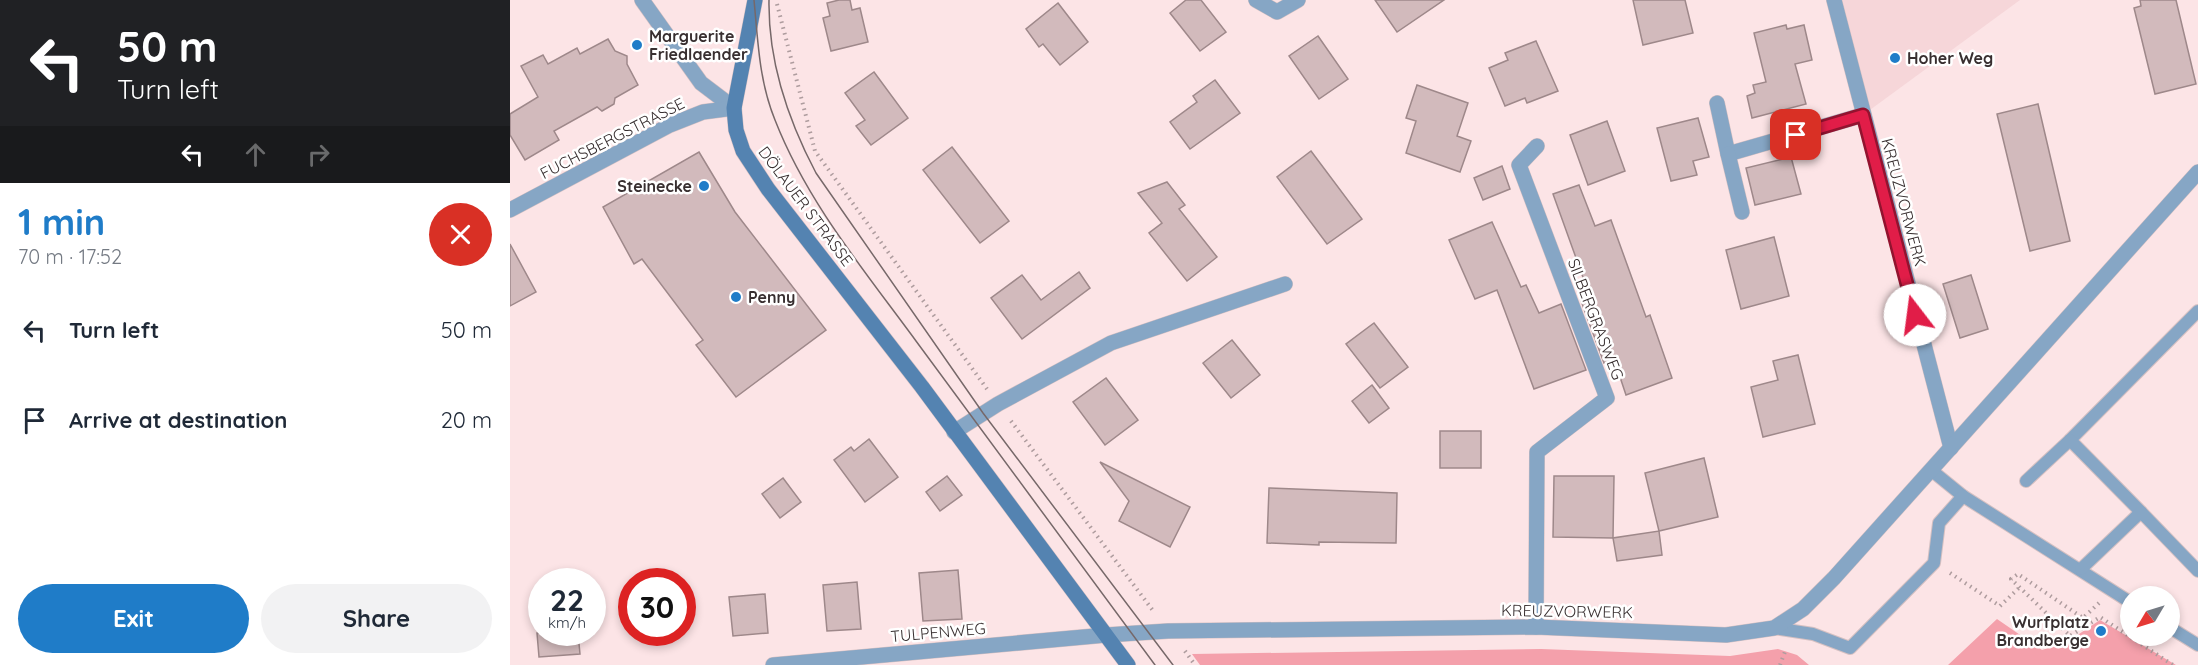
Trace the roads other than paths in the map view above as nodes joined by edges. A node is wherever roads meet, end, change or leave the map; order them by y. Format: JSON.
{"nodes":[{"id":1,"x":642,"y":0,"type":"edge"},
{"id":2,"x":755,"y":0,"type":"edge"},
{"id":3,"x":1256,"y":0,"type":"edge"},
{"id":4,"x":1298,"y":0,"type":"edge"},
{"id":5,"x":1834,"y":0,"type":"edge"},
{"id":6,"x":1717,"y":103,"type":"dead end"},
{"id":7,"x":734,"y":108,"type":"junction"},
{"id":8,"x":1863,"y":115,"type":"junction"},
{"id":9,"x":1538,"y":146,"type":"dead end"},
{"id":10,"x":1728,"y":154,"type":"junction"},
{"id":11,"x":2198,"y":172,"type":"edge"},
{"id":12,"x":510,"y":210,"type":"edge"},
{"id":13,"x":1742,"y":212,"type":"dead end"},
{"id":14,"x":1285,"y":284,"type":"dead end"},
{"id":15,"x":2198,"y":311,"type":"edge"},
{"id":16,"x":954,"y":432,"type":"junction"},
{"id":17,"x":2070,"y":440,"type":"junction"},
{"id":18,"x":1950,"y":448,"type":"junction"},
{"id":19,"x":1931,"y":470,"type":"junction"},
{"id":20,"x":2026,"y":481,"type":"dead end"},
{"id":21,"x":1963,"y":496,"type":"junction"},
{"id":22,"x":2141,"y":512,"type":"junction"},
{"id":23,"x":2081,"y":569,"type":"junction"},
{"id":24,"x":2198,"y":571,"type":"edge"},
{"id":25,"x":2120,"y":596,"type":"edge"},
{"id":26,"x":1536,"y":627,"type":"junction"},
{"id":27,"x":1774,"y":628,"type":"junction"},
{"id":28,"x":2180,"y":634,"type":"edge"},
{"id":29,"x":1106,"y":635,"type":"junction"},
{"id":30,"x":2198,"y":645,"type":"edge"},
{"id":31,"x":773,"y":665,"type":"edge"},
{"id":32,"x":1128,"y":665,"type":"edge"}],
"edges":[{"from":1,"to":7,"type":"street"},
{"from":2,"to":7,"type":"main road","name":"DÖLAUER STRASSE"},
{"from":3,"to":4,"type":"street"},
{"from":5,"to":8,"type":"street","name":"KREUZVORWERK"},
{"from":6,"to":10,"type":"street"},
{"from":7,"to":12,"type":"street","name":"FUCHSBERGSTRASSE"},
{"from":7,"to":16,"type":"main road","name":"DÖLAUER STRASSE"},
{"from":8,"to":10,"type":"street"},
{"from":8,"to":18,"type":"street","name":"KREUZVORWERK"},
{"from":9,"to":26,"type":"street","name":"SILBERGRASWEG"},
{"from":10,"to":13,"type":"street"},
{"from":11,"to":18,"type":"street","name":"KREUZVORWERK"},
{"from":14,"to":16,"type":"street"},
{"from":15,"to":17,"type":"lane"},
{"from":16,"to":29,"type":"main road","name":"DÖLAUER STRASSE"},
{"from":17,"to":20,"type":"lane"},
{"from":17,"to":22,"type":"lane"},
{"from":18,"to":19,"type":"street","name":"KREUZVORWERK"},
{"from":19,"to":21,"type":"lane"},
{"from":19,"to":27,"type":"street","name":"KREUZVORWERK"},
{"from":21,"to":23,"type":"lane"},
{"from":21,"to":27,"type":"lane"},
{"from":22,"to":23,"type":"lane"},
{"from":22,"to":24,"type":"lane"},
{"from":23,"to":25,"type":"lane"},
{"from":26,"to":27,"type":"street","name":"KREUZVORWERK"},
{"from":26,"to":29,"type":"street","name":"KREUZVORWERK"},
{"from":28,"to":30,"type":"lane"},
{"from":29,"to":31,"type":"street","name":"TULPENWEG"},
{"from":29,"to":32,"type":"main road","name":"DÖLAUER STRASSE"}]}
